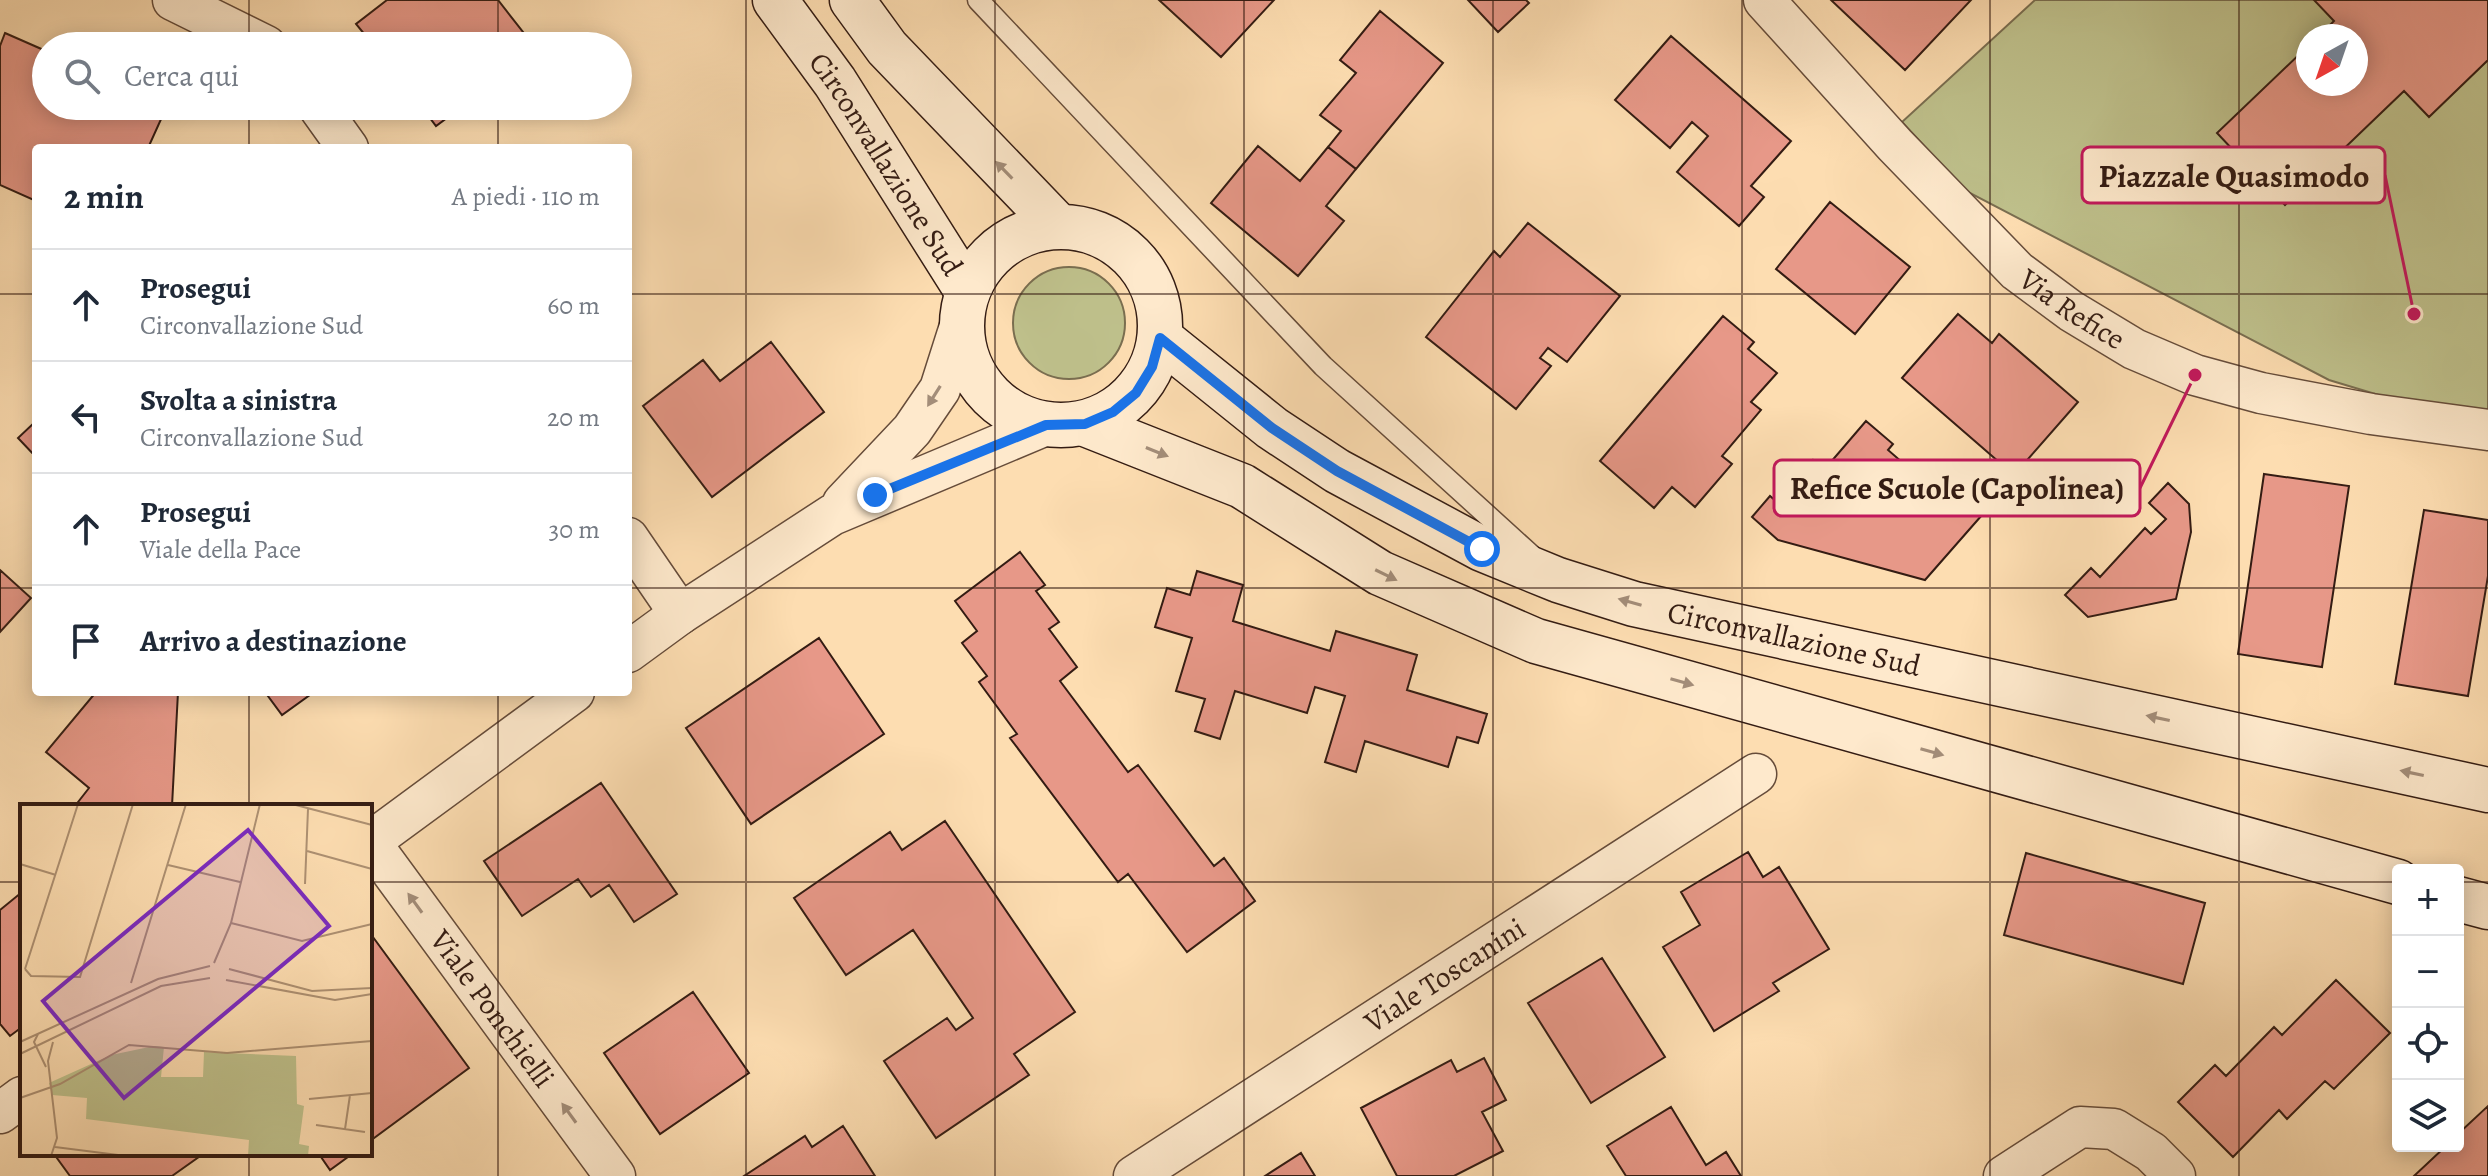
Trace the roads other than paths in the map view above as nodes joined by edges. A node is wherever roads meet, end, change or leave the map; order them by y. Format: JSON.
{"nodes":[{"id":1,"x":173,"y":0,"type":"edge"},
{"id":2,"x":775,"y":0,"type":"edge"},
{"id":3,"x":852,"y":0,"type":"edge"},
{"id":4,"x":978,"y":0,"type":"edge"},
{"id":5,"x":1764,"y":0,"type":"edge"},
{"id":6,"x":238,"y":32,"type":"edge"},
{"id":7,"x":328,"y":120,"type":"edge"},
{"id":8,"x":345,"y":144,"type":"edge"},
{"id":9,"x":1058,"y":226,"type":"junction"},
{"id":10,"x":964,"y":307,"type":"junction"},
{"id":11,"x":1160,"y":338,"type":"junction"},
{"id":12,"x":1065,"y":424,"type":"junction"},
{"id":13,"x":2488,"y":430,"type":"edge"},
{"id":14,"x":832,"y":515,"type":"junction"},
{"id":15,"x":632,"y":544,"type":"edge"},
{"id":16,"x":1558,"y":580,"type":"junction"},
{"id":17,"x":680,"y":614,"type":"junction"},
{"id":18,"x":632,"y":649,"type":"edge"},
{"id":19,"x":569,"y":696,"type":"edge"},
{"id":20,"x":1756,"y":774,"type":"dead end"},
{"id":21,"x":2488,"y":790,"type":"edge"},
{"id":22,"x":372,"y":841,"type":"edge"},
{"id":23,"x":372,"y":845,"type":"edge"},
{"id":24,"x":2392,"y":880,"type":"edge"},
{"id":25,"x":2464,"y":901,"type":"edge"},
{"id":26,"x":2488,"y":907,"type":"edge"},
{"id":27,"x":20,"y":1098,"type":"edge"},
{"id":28,"x":0,"y":1113,"type":"edge"},
{"id":29,"x":615,"y":1176,"type":"edge"},
{"id":30,"x":1134,"y":1176,"type":"edge"},
{"id":31,"x":2004,"y":1176,"type":"edge"},
{"id":32,"x":2175,"y":1176,"type":"edge"}],
"edges":[{"from":1,"to":6,"type":"street"},
{"from":2,"to":10,"type":"main road","name":"Circonvallazione Sud"},
{"from":9,"to":3,"type":"main road","name":"Circonvallazione Sud","one_way":true},
{"from":4,"to":16,"type":"lane"},
{"from":5,"to":13,"type":"street","name":"Via Refice"},
{"from":7,"to":8,"type":"street"},
{"from":9,"to":10,"type":"main road","name":"Circonvallazione Sud"},
{"from":9,"to":11,"type":"main road","name":"Circonvallazione Sud"},
{"from":10,"to":12,"type":"main road","name":"Circonvallazione Sud"},
{"from":10,"to":14,"type":"street","one_way":true},
{"from":11,"to":12,"type":"main road","name":"Circonvallazione Sud"},
{"from":11,"to":16,"type":"main road","name":"Circonvallazione Sud"},
{"from":12,"to":14,"type":"street"},
{"from":12,"to":24,"type":"main road","name":"Circonvallazione Sud","one_way":true},
{"from":14,"to":17,"type":"street"},
{"from":15,"to":17,"type":"street"},
{"from":21,"to":16,"type":"main road","name":"Circonvallazione Sud","one_way":true},
{"from":17,"to":18,"type":"street"},
{"from":19,"to":22,"type":"street"},
{"from":20,"to":30,"type":"street","name":"Viale Toscanini"},
{"from":29,"to":23,"type":"street","name":"Viale Ponchielli","one_way":true},
{"from":25,"to":26,"type":"main road"},
{"from":27,"to":28,"type":"street"},
{"from":31,"to":32,"type":"street"}]}
